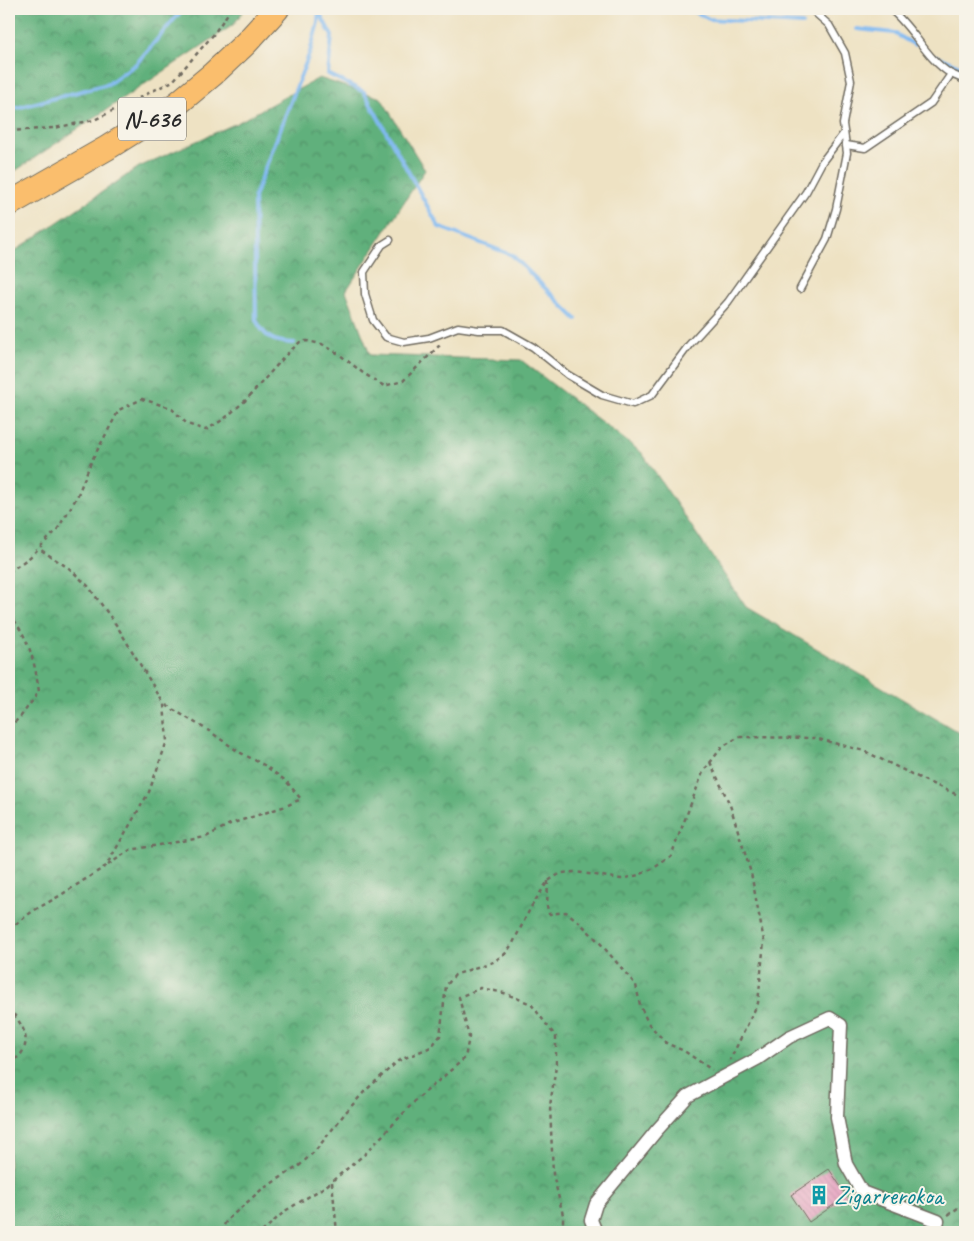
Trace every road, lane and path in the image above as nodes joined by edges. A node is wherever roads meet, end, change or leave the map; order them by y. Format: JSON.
{"nodes":[{"id":1,"x":231,"y":9,"type":"edge"},
{"id":2,"x":277,"y":9,"type":"edge"},
{"id":3,"x":811,"y":9,"type":"edge"},
{"id":4,"x":890,"y":9,"type":"edge"},
{"id":5,"x":951,"y":74,"type":"junction"},
{"id":6,"x":965,"y":80,"type":"edge"},
{"id":7,"x":9,"y":131,"type":"edge"},
{"id":8,"x":844,"y":133,"type":"junction"},
{"id":9,"x":846,"y":145,"type":"junction"},
{"id":10,"x":9,"y":204,"type":"edge"},
{"id":11,"x":390,"y":240,"type":"dead end"},
{"id":12,"x":800,"y":289,"type":"dead end"},
{"id":13,"x":450,"y":330,"type":"junction"},
{"id":14,"x":38,"y":548,"type":"junction"},
{"id":15,"x":9,"y":572,"type":"edge"},
{"id":16,"x":9,"y":614,"type":"edge"},
{"id":17,"x":164,"y":704,"type":"junction"},
{"id":18,"x":9,"y":728,"type":"edge"},
{"id":19,"x":710,"y":762,"type":"junction"},
{"id":20,"x":965,"y":798,"type":"edge"},
{"id":21,"x":106,"y":866,"type":"junction"},
{"id":22,"x":548,"y":881,"type":"junction"},
{"id":23,"x":9,"y":929,"type":"edge"},
{"id":24,"x":9,"y":1008,"type":"edge"},
{"id":25,"x":9,"y":1064,"type":"edge"},
{"id":26,"x":721,"y":1078,"type":"junction"},
{"id":27,"x":332,"y":1182,"type":"junction"},
{"id":28,"x":965,"y":1203,"type":"edge"},
{"id":29,"x":938,"y":1221,"type":"joint"},
{"id":30,"x":220,"y":1232,"type":"edge"},
{"id":31,"x":262,"y":1232,"type":"edge"},
{"id":32,"x":337,"y":1232,"type":"edge"},
{"id":33,"x":563,"y":1232,"type":"edge"},
{"id":34,"x":596,"y":1232,"type":"edge"}],
"edges":[{"from":1,"to":7,"type":"path"},
{"from":2,"to":10,"type":"highway","number":"N-636"},
{"from":3,"to":8,"type":"lane"},
{"from":4,"to":5,"type":"lane"},
{"from":5,"to":6,"type":"lane"},
{"from":5,"to":9,"type":"lane"},
{"from":8,"to":9,"type":"lane"},
{"from":8,"to":13,"type":"lane"},
{"from":9,"to":12,"type":"lane"},
{"from":11,"to":13,"type":"lane"},
{"from":13,"to":14,"type":"path"},
{"from":14,"to":15,"type":"path"},
{"from":14,"to":17,"type":"path"},
{"from":16,"to":18,"type":"path"},
{"from":17,"to":21,"type":"path"},
{"from":17,"to":21,"type":"path"},
{"from":19,"to":20,"type":"path"},
{"from":19,"to":22,"type":"path"},
{"from":19,"to":26,"type":"path"},
{"from":21,"to":23,"type":"path"},
{"from":22,"to":26,"type":"path"},
{"from":22,"to":30,"type":"path"},
{"from":24,"to":25,"type":"path"},
{"from":26,"to":29,"type":"street"},
{"from":26,"to":34,"type":"street"},
{"from":27,"to":31,"type":"path"},
{"from":27,"to":32,"type":"path"},
{"from":27,"to":33,"type":"path"},
{"from":28,"to":29,"type":"path"}]}
